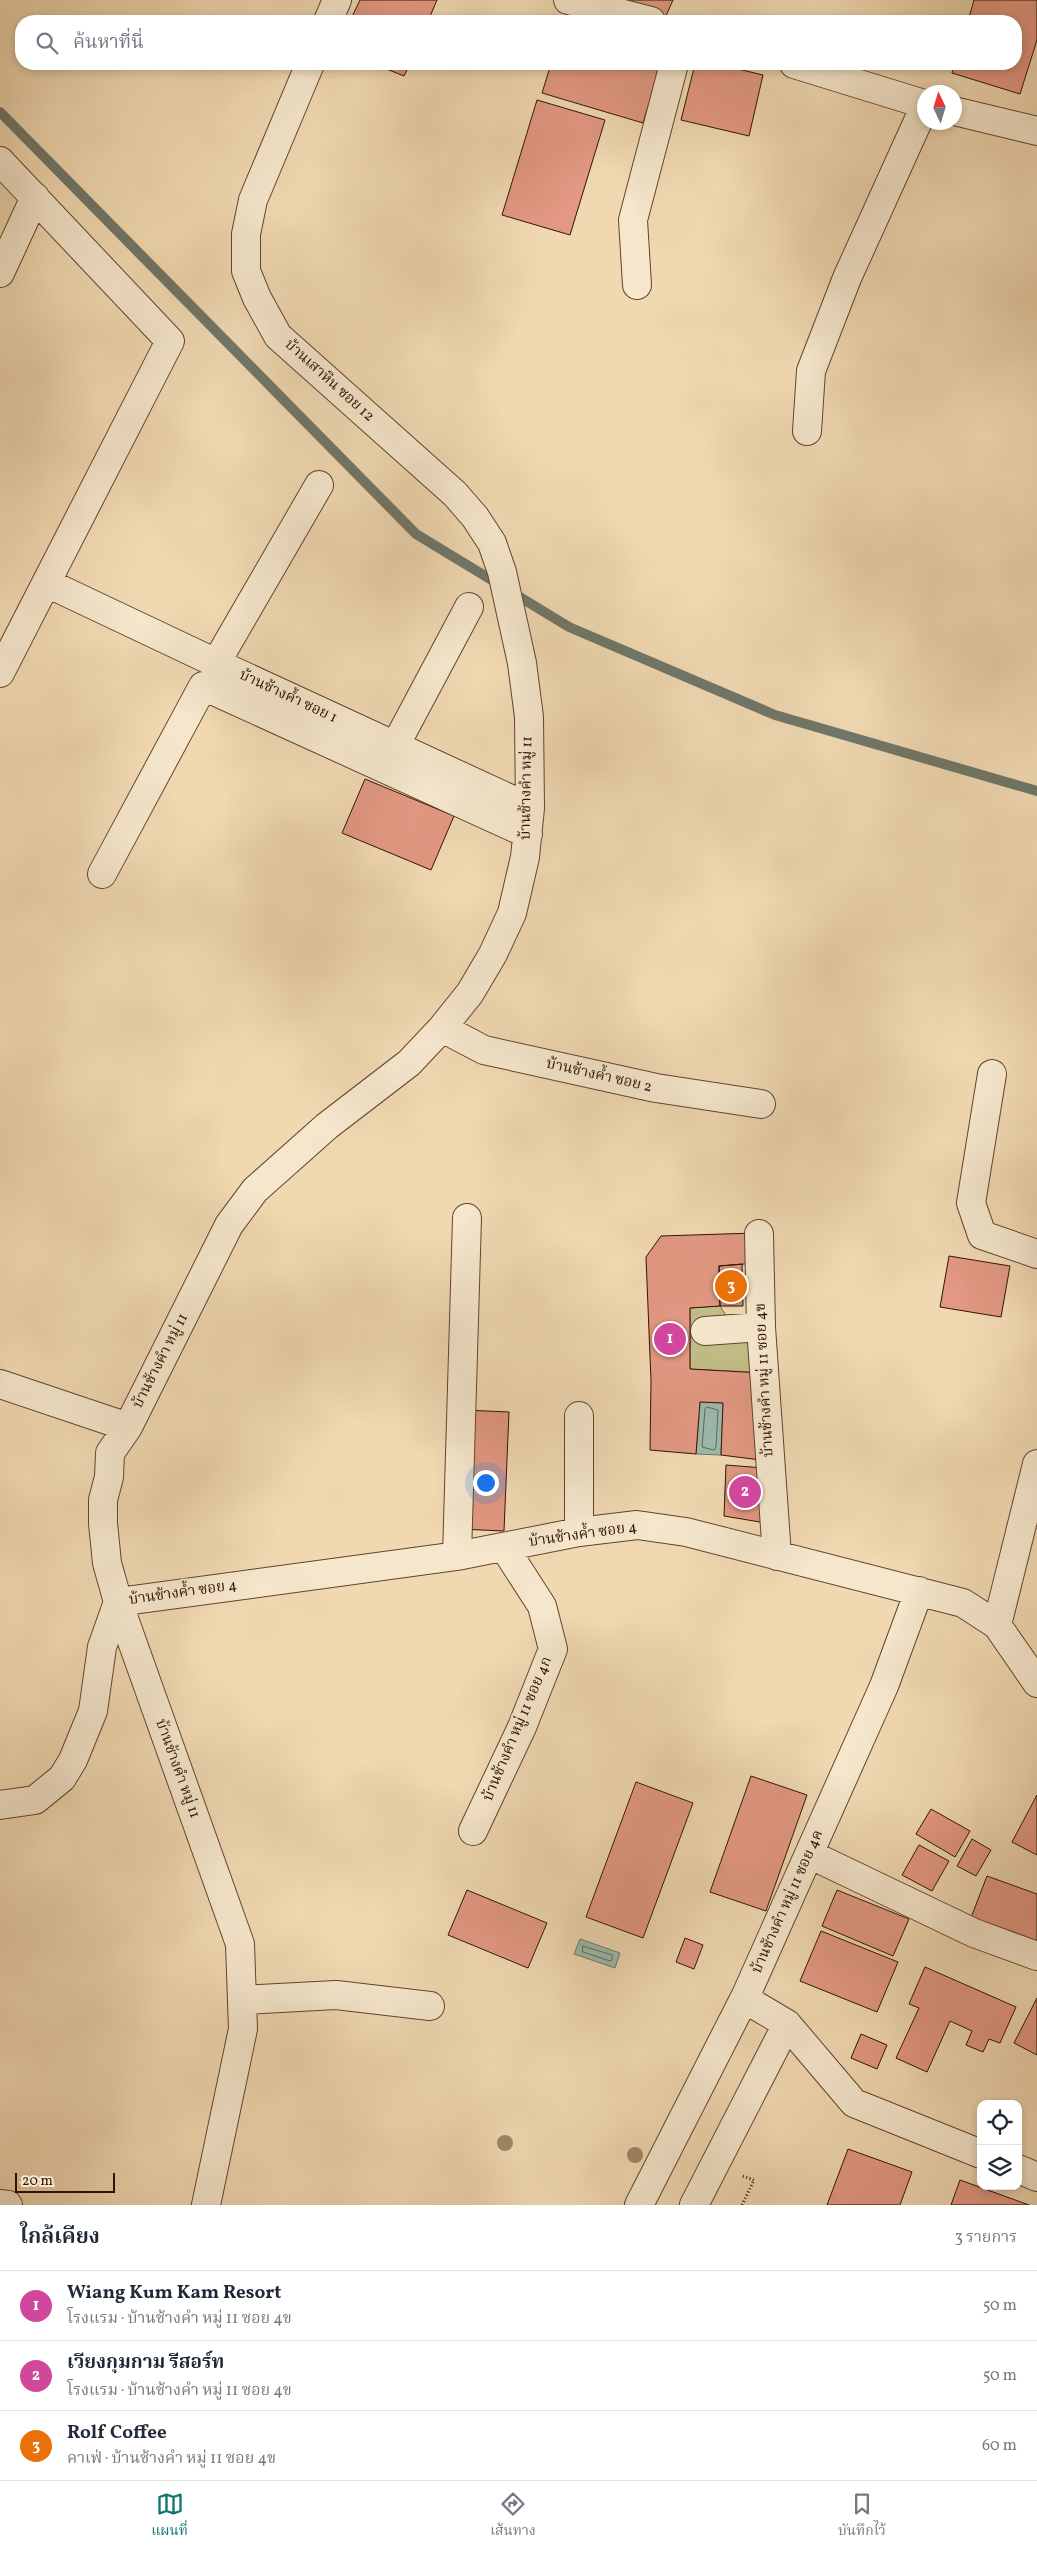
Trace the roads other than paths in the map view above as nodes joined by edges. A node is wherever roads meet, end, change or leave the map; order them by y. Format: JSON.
{"nodes":[{"id":1,"x":337,"y":0,"type":"edge"},
{"id":2,"x":568,"y":0,"type":"edge"},
{"id":3,"x":331,"y":15,"type":"edge"},
{"id":4,"x":627,"y":15,"type":"edge"},
{"id":5,"x":307,"y":70,"type":"edge"},
{"id":6,"x":672,"y":70,"type":"edge"},
{"id":7,"x":813,"y":70,"type":"edge"},
{"id":8,"x":917,"y":104,"type":"edge"},
{"id":9,"x":962,"y":114,"type":"edge"},
{"id":10,"x":917,"y":122,"type":"edge"},
{"id":11,"x":1037,"y":131,"type":"edge"},
{"id":12,"x":0,"y":161,"type":"edge"},
{"id":13,"x":35,"y":197,"type":"junction"},
{"id":14,"x":0,"y":273,"type":"edge"},
{"id":15,"x":637,"y":285,"type":"dead end"},
{"id":16,"x":807,"y":431,"type":"dead end"},
{"id":17,"x":319,"y":485,"type":"dead end"},
{"id":18,"x":47,"y":583,"type":"junction"},
{"id":19,"x":469,"y":607,"type":"dead end"},
{"id":20,"x":510,"y":610,"type":"joint"},
{"id":21,"x":216,"y":664,"type":"junction"},
{"id":22,"x":0,"y":673,"type":"edge"},
{"id":23,"x":395,"y":746,"type":"junction"},
{"id":24,"x":529,"y":821,"type":"junction"},
{"id":25,"x":102,"y":874,"type":"dead end"},
{"id":26,"x":442,"y":1028,"type":"junction"},
{"id":27,"x":992,"y":1074,"type":"dead end"},
{"id":28,"x":761,"y":1104,"type":"dead end"},
{"id":29,"x":467,"y":1218,"type":"dead end"},
{"id":30,"x":759,"y":1234,"type":"dead end"},
{"id":31,"x":1037,"y":1254,"type":"edge"},
{"id":32,"x":761,"y":1327,"type":"junction"},
{"id":33,"x":705,"y":1331,"type":"dead end"},
{"id":34,"x":0,"y":1384,"type":"edge"},
{"id":35,"x":579,"y":1416,"type":"dead end"},
{"id":36,"x":128,"y":1427,"type":"junction"},
{"id":37,"x":1037,"y":1464,"type":"edge"},
{"id":38,"x":579,"y":1532,"type":"junction"},
{"id":39,"x":504,"y":1547,"type":"junction"},
{"id":40,"x":456,"y":1556,"type":"junction"},
{"id":41,"x":777,"y":1556,"type":"junction"},
{"id":42,"x":919,"y":1591,"type":"junction"},
{"id":43,"x":118,"y":1602,"type":"junction"},
{"id":44,"x":997,"y":1625,"type":"junction"},
{"id":45,"x":1037,"y":1683,"type":"edge"},
{"id":46,"x":0,"y":1805,"type":"edge"},
{"id":47,"x":473,"y":1831,"type":"dead end"},
{"id":48,"x":809,"y":1854,"type":"junction"},
{"id":49,"x":1037,"y":1956,"type":"edge"},
{"id":50,"x":746,"y":1995,"type":"junction"},
{"id":51,"x":242,"y":2000,"type":"junction"},
{"id":52,"x":430,"y":2006,"type":"dead end"},
{"id":53,"x":787,"y":2024,"type":"junction"},
{"id":54,"x":977,"y":2152,"type":"edge"},
{"id":55,"x":1022,"y":2171,"type":"edge"},
{"id":56,"x":1037,"y":2177,"type":"edge"},
{"id":57,"x":0,"y":2204,"type":"edge"},
{"id":58,"x":8,"y":2205,"type":"edge"},
{"id":59,"x":206,"y":2205,"type":"edge"},
{"id":60,"x":639,"y":2205,"type":"edge"},
{"id":61,"x":694,"y":2205,"type":"edge"}],
"edges":[{"from":1,"to":3,"type":"street"},
{"from":2,"to":4,"type":"street"},
{"from":5,"to":20,"type":"street","name":"บ้านเสาหิน ซอย 12"},
{"from":6,"to":15,"type":"street"},
{"from":7,"to":8,"type":"street"},
{"from":9,"to":11,"type":"street"},
{"from":10,"to":16,"type":"street"},
{"from":12,"to":13,"type":"street"},
{"from":13,"to":14,"type":"street"},
{"from":13,"to":18,"type":"street"},
{"from":17,"to":21,"type":"street"},
{"from":18,"to":21,"type":"street","name":"บ้านช้างค้ำ ซอย 1"},
{"from":18,"to":22,"type":"street"},
{"from":19,"to":23,"type":"street"},
{"from":20,"to":24,"type":"street","name":"บ้านช้างคำ หมู่ 11"},
{"from":21,"to":23,"type":"street","name":"บ้านช้างค้ำ ซอย 1"},
{"from":23,"to":24,"type":"street","name":"บ้านช้างค้ำ ซอย 1"},
{"from":24,"to":25,"type":"street"},
{"from":24,"to":26,"type":"street","name":"บ้านช้างคำ หมู่ 11"},
{"from":26,"to":28,"type":"street","name":"บ้านช้างค้ำ ซอย 2"},
{"from":26,"to":36,"type":"street","name":"บ้านช้างคำ หมู่ 11"},
{"from":27,"to":31,"type":"street"},
{"from":29,"to":40,"type":"street"},
{"from":30,"to":32,"type":"street","name":"บ้านช้างคำ หมู่ 11 ซอย 4ข"},
{"from":32,"to":33,"type":"street"},
{"from":32,"to":41,"type":"street","name":"บ้านช้างคำ หมู่ 11 ซอย 4ข"},
{"from":34,"to":36,"type":"street"},
{"from":35,"to":38,"type":"street"},
{"from":36,"to":43,"type":"street","name":"บ้านช้างคำ หมู่ 11"},
{"from":37,"to":44,"type":"street"},
{"from":38,"to":39,"type":"street","name":"บ้านช้างค้ำ ซอย 4"},
{"from":38,"to":41,"type":"street","name":"บ้านช้างค้ำ ซอย 4"},
{"from":39,"to":40,"type":"street","name":"บ้านช้างค้ำ ซอย 4"},
{"from":39,"to":47,"type":"street","name":"บ้านช้างคำ หมู่ 11 ซอย 4ก"},
{"from":40,"to":43,"type":"street","name":"บ้านช้างค้ำ ซอย 4"},
{"from":41,"to":42,"type":"street","name":"บ้านช้างค้ำ ซอย 4"},
{"from":42,"to":44,"type":"street","name":"บ้านช้างค้ำ ซอย 4"},
{"from":42,"to":48,"type":"street","name":"บ้านช้างคำ หมู่ 11 ซอย 4ค"},
{"from":43,"to":46,"type":"street"},
{"from":43,"to":51,"type":"street","name":"บ้านช้างคำ หมู่ 11"},
{"from":44,"to":45,"type":"street","name":"บ้านช้างค้ำ ซอย 4"},
{"from":48,"to":49,"type":"street"},
{"from":48,"to":50,"type":"street","name":"บ้านช้างคำ หมู่ 11 ซอย 4ค"},
{"from":50,"to":53,"type":"street"},
{"from":50,"to":60,"type":"street","name":"บ้านช้างคำ หมู่ 11 ซอย 4ค"},
{"from":51,"to":52,"type":"street"},
{"from":51,"to":59,"type":"street","name":"บ้านช้างคำ หมู่ 11"},
{"from":53,"to":54,"type":"street"},
{"from":53,"to":61,"type":"street"},
{"from":55,"to":56,"type":"street"},
{"from":57,"to":58,"type":"street"}]}
